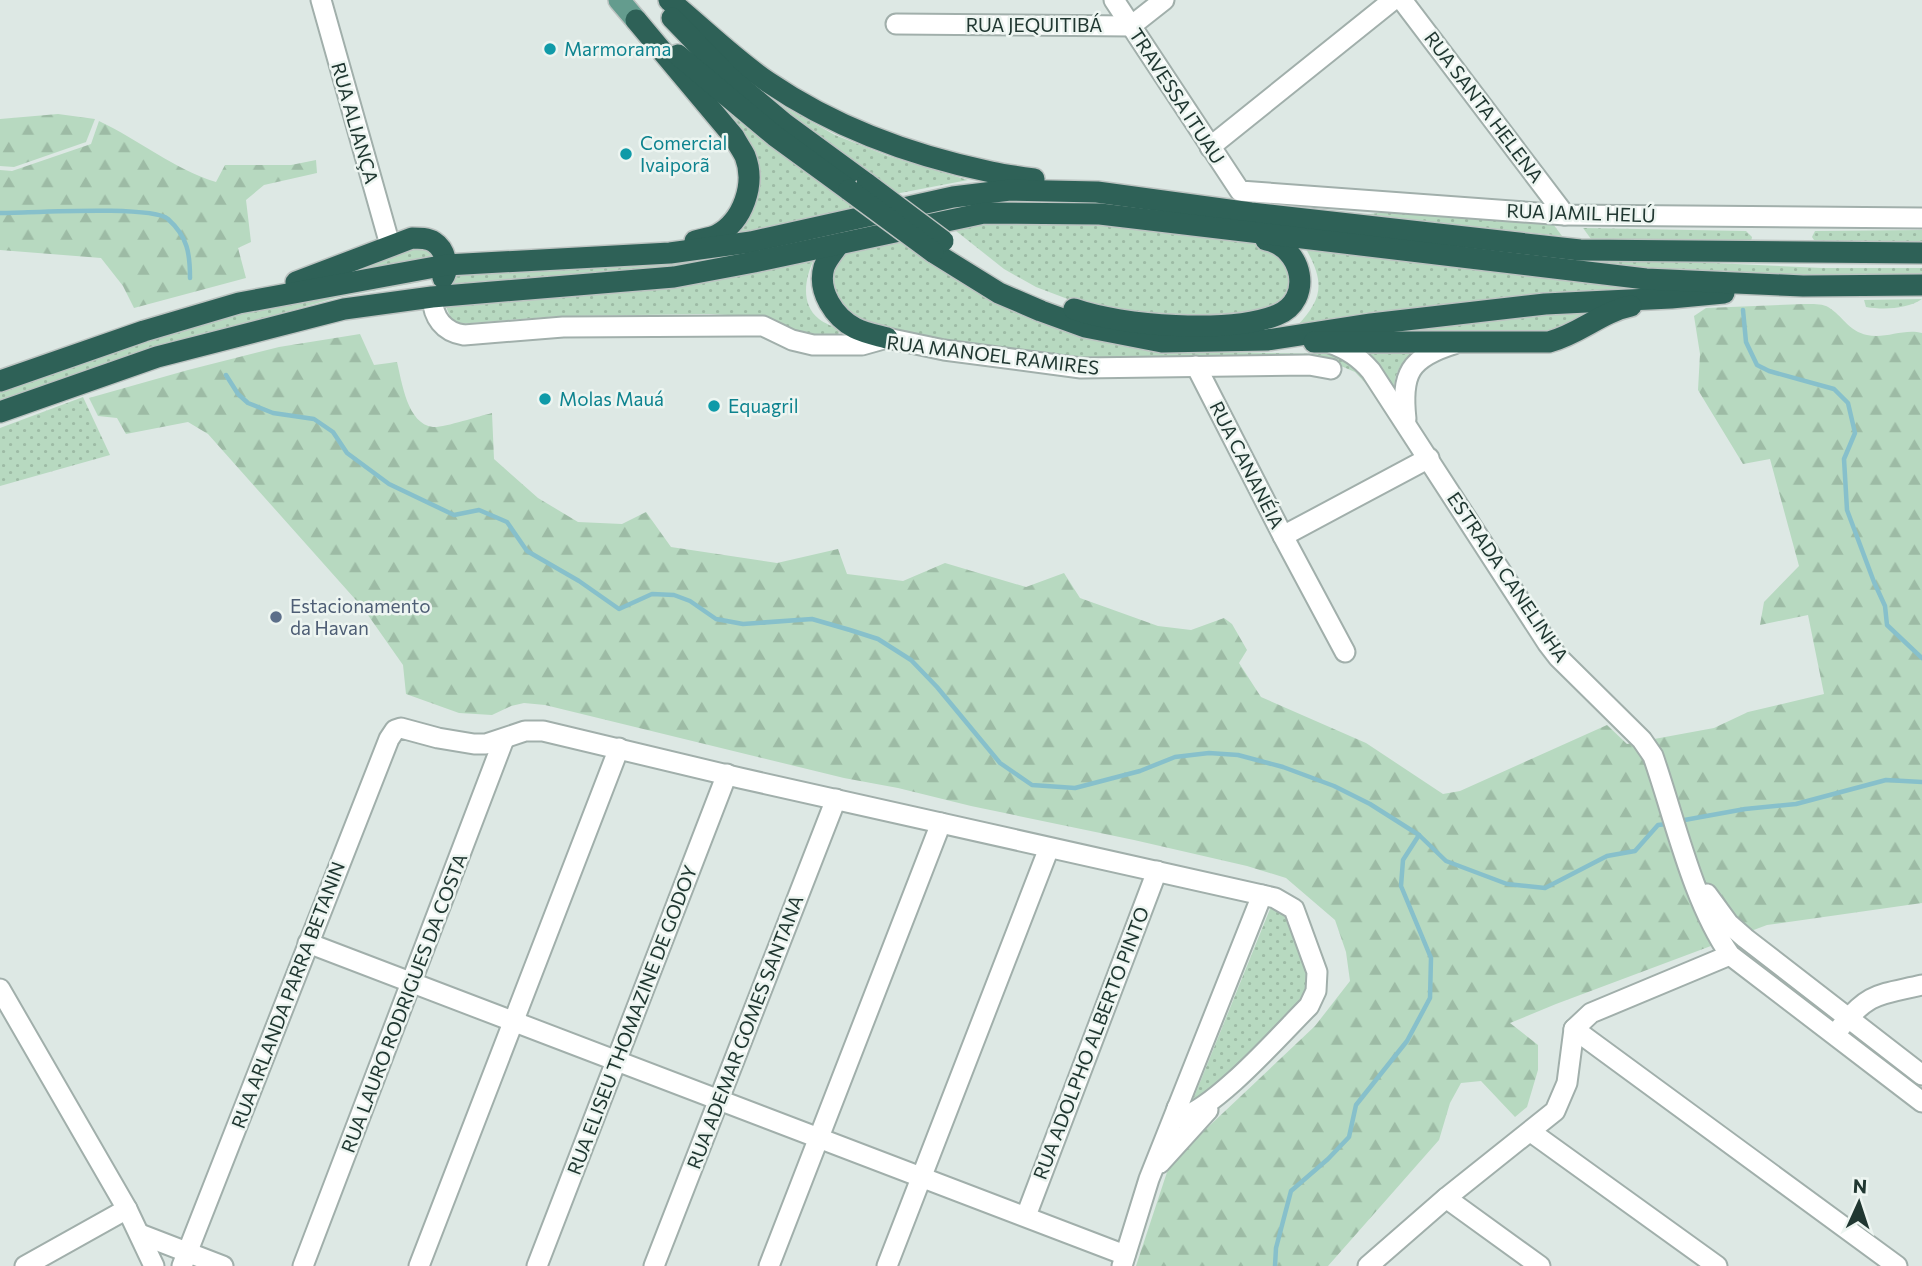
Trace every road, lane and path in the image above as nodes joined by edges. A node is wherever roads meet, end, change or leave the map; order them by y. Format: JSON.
{"nodes":[{"id":1,"x":321,"y":0,"type":"edge"},
{"id":2,"x":619,"y":0,"type":"edge"},
{"id":3,"x":654,"y":0,"type":"edge"},
{"id":4,"x":669,"y":0,"type":"edge"},
{"id":5,"x":1114,"y":0,"type":"edge"},
{"id":6,"x":1164,"y":0,"type":"edge"},
{"id":7,"x":1393,"y":0,"type":"edge"},
{"id":8,"x":1402,"y":0,"type":"edge"},
{"id":9,"x":636,"y":20,"type":"junction"},
{"id":10,"x":896,"y":24,"type":"dead end"},
{"id":11,"x":1130,"y":26,"type":"junction"},
{"id":12,"x":1210,"y":146,"type":"junction"},
{"id":13,"x":858,"y":187,"type":"junction"},
{"id":14,"x":1240,"y":191,"type":"joint"},
{"id":15,"x":1097,"y":192,"type":"junction"},
{"id":16,"x":1565,"y":215,"type":"junction"},
{"id":17,"x":1922,"y":218,"type":"edge"},
{"id":18,"x":1203,"y":227,"type":"junction"},
{"id":19,"x":839,"y":244,"type":"junction"},
{"id":20,"x":390,"y":245,"type":"junction"},
{"id":21,"x":938,"y":246,"type":"junction"},
{"id":22,"x":1922,"y":253,"type":"edge"},
{"id":23,"x":603,"y":256,"type":"junction"},
{"id":24,"x":440,"y":281,"type":"junction"},
{"id":25,"x":1922,"y":285,"type":"edge"},
{"id":26,"x":1803,"y":286,"type":"junction"},
{"id":27,"x":1671,"y":299,"type":"junction"},
{"id":28,"x":239,"y":303,"type":"junction"},
{"id":29,"x":887,"y":338,"type":"junction"},
{"id":30,"x":1267,"y":340,"type":"junction"},
{"id":31,"x":1329,"y":343,"type":"junction"},
{"id":32,"x":1456,"y":343,"type":"junction"},
{"id":33,"x":1196,"y":366,"type":"junction"},
{"id":34,"x":1331,"y":369,"type":"dead end"},
{"id":35,"x":0,"y":381,"type":"edge"},
{"id":36,"x":0,"y":412,"type":"edge"},
{"id":37,"x":1406,"y":424,"type":"junction"},
{"id":38,"x":1429,"y":458,"type":"junction"},
{"id":39,"x":1283,"y":536,"type":"junction"},
{"id":40,"x":1345,"y":652,"type":"dead end"},
{"id":41,"x":504,"y":739,"type":"junction"},
{"id":42,"x":619,"y":748,"type":"junction"},
{"id":43,"x":727,"y":775,"type":"junction"},
{"id":44,"x":836,"y":799,"type":"junction"},
{"id":45,"x":942,"y":823,"type":"junction"},
{"id":46,"x":1049,"y":848,"type":"junction"},
{"id":47,"x":1691,"y":870,"type":"junction"},
{"id":48,"x":1157,"y":871,"type":"junction"},
{"id":49,"x":1262,"y":895,"type":"junction"},
{"id":50,"x":308,"y":943,"type":"junction"},
{"id":51,"x":1730,"y":955,"type":"junction"},
{"id":52,"x":412,"y":982,"type":"junction"},
{"id":53,"x":1922,"y":985,"type":"edge"},
{"id":54,"x":1,"y":991,"type":"edge"},
{"id":55,"x":1847,"y":1019,"type":"junction"},
{"id":56,"x":513,"y":1021,"type":"junction"},
{"id":57,"x":1574,"y":1029,"type":"junction"},
{"id":58,"x":1835,"y":1035,"type":"junction"},
{"id":59,"x":616,"y":1060,"type":"junction"},
{"id":60,"x":1922,"y":1076,"type":"edge"},
{"id":61,"x":1219,"y":1095,"type":"junction"},
{"id":62,"x":719,"y":1099,"type":"junction"},
{"id":63,"x":1922,"y":1102,"type":"edge"},
{"id":64,"x":1177,"y":1108,"type":"junction"},
{"id":65,"x":1531,"y":1132,"type":"junction"},
{"id":66,"x":819,"y":1137,"type":"junction"},
{"id":67,"x":1153,"y":1169,"type":"junction"},
{"id":68,"x":922,"y":1176,"type":"junction"},
{"id":69,"x":1446,"y":1198,"type":"junction"},
{"id":70,"x":127,"y":1209,"type":"junction"},
{"id":71,"x":1026,"y":1216,"type":"junction"},
{"id":72,"x":139,"y":1234,"type":"junction"},
{"id":73,"x":184,"y":1259,"type":"edge"},
{"id":74,"x":1124,"y":1260,"type":"edge"},
{"id":75,"x":156,"y":1265,"type":"edge"},
{"id":76,"x":25,"y":1266,"type":"edge"},
{"id":77,"x":223,"y":1266,"type":"edge"},
{"id":78,"x":303,"y":1266,"type":"edge"},
{"id":79,"x":419,"y":1266,"type":"edge"},
{"id":80,"x":537,"y":1266,"type":"edge"},
{"id":81,"x":654,"y":1266,"type":"edge"},
{"id":82,"x":769,"y":1266,"type":"edge"},
{"id":83,"x":887,"y":1266,"type":"edge"},
{"id":84,"x":1368,"y":1266,"type":"edge"},
{"id":85,"x":1540,"y":1266,"type":"edge"},
{"id":86,"x":1717,"y":1266,"type":"edge"},
{"id":87,"x":1896,"y":1266,"type":"edge"}],
"edges":[{"from":1,"to":20,"type":"street","name":"RUA ALIANÇA"},
{"from":2,"to":9,"type":"main road"},
{"from":3,"to":13,"type":"highway"},
{"from":4,"to":15,"type":"highway"},
{"from":5,"to":11,"type":"street","name":"TRAVESSA ITUAU"},
{"from":6,"to":11,"type":"street","name":"RUA JEQUITIBÁ"},
{"from":7,"to":12,"type":"street"},
{"from":8,"to":16,"type":"street","name":"RUA SANTA HELENA"},
{"from":9,"to":13,"type":"highway"},
{"from":9,"to":23,"type":"highway"},
{"from":10,"to":11,"type":"street","name":"RUA JEQUITIBÁ"},
{"from":11,"to":12,"type":"street","name":"TRAVESSA ITUAU"},
{"from":12,"to":14,"type":"street","name":"TRAVESSA ITUAU"},
{"from":13,"to":21,"type":"highway","bridge":true},
{"from":14,"to":16,"type":"street","name":"RUA JAMIL HELÚ"},
{"from":15,"to":22,"type":"highway"},
{"from":15,"to":23,"type":"highway"},
{"from":16,"to":17,"type":"street","name":"RUA JAMIL HELÚ"},
{"from":18,"to":19,"type":"highway"},
{"from":18,"to":21,"type":"highway"},
{"from":18,"to":26,"type":"highway"},
{"from":19,"to":24,"type":"highway"},
{"from":19,"to":29,"type":"highway"},
{"from":20,"to":24,"type":"highway"},
{"from":20,"to":28,"type":"highway"},
{"from":21,"to":30,"type":"highway"},
{"from":23,"to":24,"type":"highway"},
{"from":24,"to":28,"type":"highway"},
{"from":24,"to":29,"type":"street","name":"RUA MANOEL RAMIRES"},
{"from":24,"to":36,"type":"highway"},
{"from":25,"to":26,"type":"highway"},
{"from":26,"to":27,"type":"highway"},
{"from":27,"to":30,"type":"highway"},
{"from":27,"to":32,"type":"highway"},
{"from":28,"to":35,"type":"highway"},
{"from":29,"to":33,"type":"street","name":"RUA MANOEL RAMIRES"},
{"from":30,"to":31,"type":"highway"},
{"from":31,"to":32,"type":"highway"},
{"from":31,"to":37,"type":"street","name":"ESTRADA CANELINHA"},
{"from":32,"to":37,"type":"street"},
{"from":33,"to":34,"type":"street","name":"RUA MANOEL RAMIRES"},
{"from":33,"to":39,"type":"street","name":"RUA CANANÉIA"},
{"from":37,"to":38,"type":"street","name":"ESTRADA CANELINHA"},
{"from":38,"to":39,"type":"street","name":"RUA CANANÉIA"},
{"from":38,"to":47,"type":"street","name":"ESTRADA CANELINHA"},
{"from":39,"to":40,"type":"street"},
{"from":41,"to":42,"type":"street"},
{"from":41,"to":50,"type":"street","name":"RUA ARLANDA PARRA BETANIN"},
{"from":41,"to":52,"type":"street","name":"RUA LAURO RODRIGUES DA COSTA"},
{"from":42,"to":43,"type":"street"},
{"from":42,"to":56,"type":"street"},
{"from":43,"to":44,"type":"street"},
{"from":43,"to":59,"type":"street","name":"RUA ELISEU THOMAZINE DE GODOY"},
{"from":44,"to":45,"type":"street"},
{"from":44,"to":62,"type":"street","name":"RUA ADEMAR GOMES SANTANA"},
{"from":45,"to":46,"type":"street"},
{"from":45,"to":66,"type":"street"},
{"from":46,"to":48,"type":"street"},
{"from":46,"to":68,"type":"street"},
{"from":47,"to":51,"type":"street","name":"ESTRADA CANELINHA"},
{"from":47,"to":55,"type":"street","name":"ESTRADA CANELINHA"},
{"from":48,"to":49,"type":"street"},
{"from":48,"to":71,"type":"street","name":"RUA ADOLPHO ALBERTO PINTO"},
{"from":49,"to":61,"type":"street"},
{"from":49,"to":64,"type":"street"},
{"from":50,"to":52,"type":"street"},
{"from":50,"to":73,"type":"street","name":"RUA ARLANDA PARRA BETANIN"},
{"from":51,"to":57,"type":"street"},
{"from":51,"to":58,"type":"street","name":"ESTRADA CANELINHA"},
{"from":52,"to":56,"type":"street"},
{"from":52,"to":78,"type":"street","name":"RUA LAURO RODRIGUES DA COSTA"},
{"from":53,"to":55,"type":"street"},
{"from":54,"to":70,"type":"street"},
{"from":55,"to":58,"type":"street"},
{"from":55,"to":60,"type":"street","name":"ESTRADA CANELINHA"},
{"from":56,"to":59,"type":"street"},
{"from":56,"to":79,"type":"street"},
{"from":57,"to":65,"type":"street"},
{"from":57,"to":87,"type":"street"},
{"from":58,"to":63,"type":"street","name":"ESTRADA CANELINHA"},
{"from":59,"to":62,"type":"street"},
{"from":59,"to":80,"type":"street","name":"RUA ELISEU THOMAZINE DE GODOY"},
{"from":61,"to":64,"type":"street"},
{"from":61,"to":67,"type":"street"},
{"from":62,"to":66,"type":"street"},
{"from":62,"to":81,"type":"street","name":"RUA ADEMAR GOMES SANTANA"},
{"from":64,"to":67,"type":"street"},
{"from":65,"to":69,"type":"street"},
{"from":65,"to":86,"type":"street"},
{"from":66,"to":68,"type":"street"},
{"from":66,"to":82,"type":"street"},
{"from":67,"to":74,"type":"street"},
{"from":68,"to":71,"type":"street"},
{"from":68,"to":83,"type":"street"},
{"from":69,"to":84,"type":"street"},
{"from":69,"to":85,"type":"street"},
{"from":70,"to":72,"type":"street"},
{"from":70,"to":76,"type":"street"},
{"from":71,"to":74,"type":"street"},
{"from":72,"to":73,"type":"street"},
{"from":72,"to":75,"type":"street"},
{"from":73,"to":77,"type":"street"}]}
